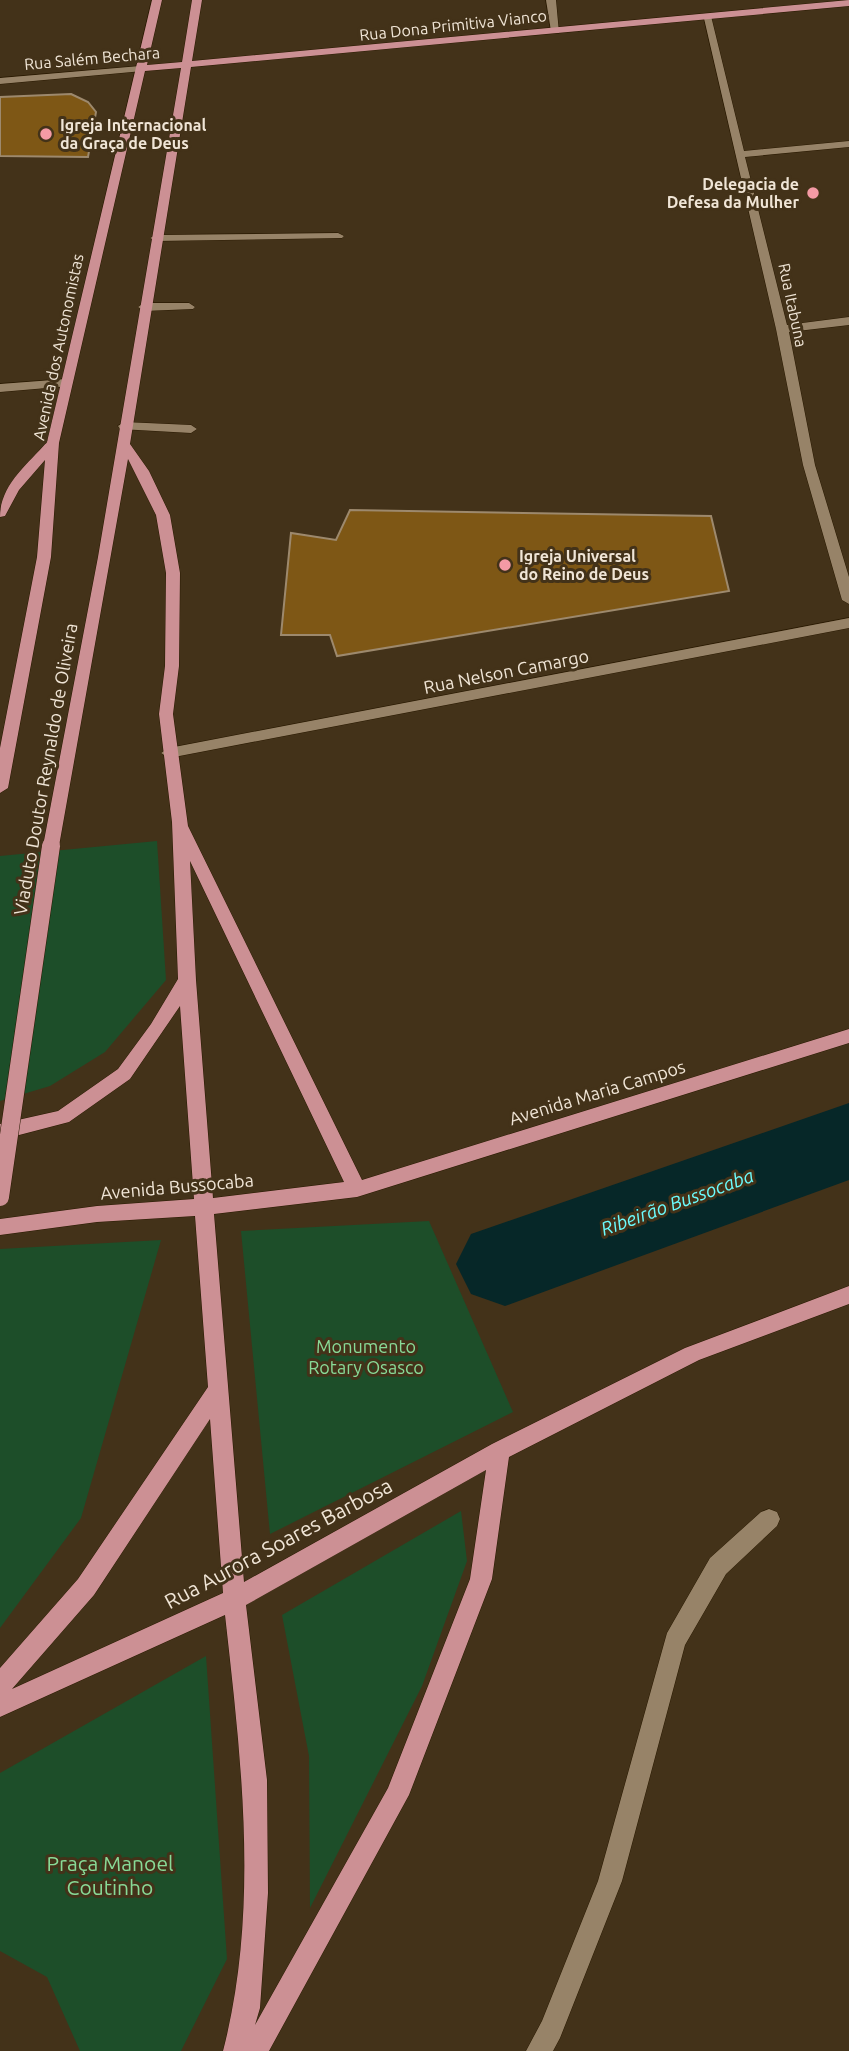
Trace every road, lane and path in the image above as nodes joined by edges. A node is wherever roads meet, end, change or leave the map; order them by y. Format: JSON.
{"nodes":[{"id":1,"x":157,"y":0,"type":"edge"},
{"id":2,"x":197,"y":0,"type":"edge"},
{"id":3,"x":551,"y":0,"type":"edge"},
{"id":4,"x":849,"y":4,"type":"edge"},
{"id":5,"x":706,"y":16,"type":"junction"},
{"id":6,"x":556,"y":31,"type":"junction"},
{"id":7,"x":186,"y":67,"type":"junction"},
{"id":8,"x":140,"y":69,"type":"junction"},
{"id":9,"x":0,"y":81,"type":"edge"},
{"id":10,"x":849,"y":144,"type":"edge"},
{"id":11,"x":743,"y":154,"type":"junction"},
{"id":12,"x":338,"y":236,"type":"dead end"},
{"id":13,"x":156,"y":238,"type":"junction"},
{"id":14,"x":144,"y":307,"type":"junction"},
{"id":15,"x":189,"y":307,"type":"dead end"},
{"id":16,"x":849,"y":321,"type":"edge"},
{"id":17,"x":782,"y":328,"type":"junction"},
{"id":18,"x":66,"y":383,"type":"junction"},
{"id":19,"x":0,"y":388,"type":"edge"},
{"id":20,"x":191,"y":429,"type":"dead end"},
{"id":21,"x":123,"y":433,"type":"junction"},
{"id":22,"x":53,"y":443,"type":"junction"},
{"id":23,"x":0,"y":513,"type":"edge"},
{"id":24,"x":849,"y":600,"type":"edge"},
{"id":25,"x":849,"y":622,"type":"edge"},
{"id":26,"x":169,"y":753,"type":"junction"},
{"id":27,"x":0,"y":788,"type":"edge"},
{"id":28,"x":180,"y":822,"type":"junction"},
{"id":29,"x":187,"y":980,"type":"junction"},
{"id":30,"x":849,"y":1036,"type":"edge"},
{"id":31,"x":0,"y":1132,"type":"edge"},
{"id":32,"x":357,"y":1189,"type":"junction"},
{"id":33,"x":0,"y":1197,"type":"edge"},
{"id":34,"x":202,"y":1207,"type":"junction"},
{"id":35,"x":0,"y":1227,"type":"edge"},
{"id":36,"x":849,"y":1295,"type":"edge"},
{"id":37,"x":217,"y":1391,"type":"junction"},
{"id":38,"x":499,"y":1451,"type":"junction"},
{"id":39,"x":769,"y":1519,"type":"dead end"},
{"id":40,"x":234,"y":1599,"type":"junction"},
{"id":41,"x":0,"y":1685,"type":"edge"},
{"id":42,"x":0,"y":1706,"type":"edge"},
{"id":43,"x":236,"y":2051,"type":"edge"},
{"id":44,"x":255,"y":2051,"type":"edge"},
{"id":45,"x":539,"y":2051,"type":"edge"}],
"edges":[{"from":1,"to":8,"type":"main road","name":"Avenida dos Autonomistas"},
{"from":2,"to":7,"type":"main road"},
{"from":3,"to":6,"type":"street"},
{"from":4,"to":5,"type":"main road","name":"Rua Dona Primitiva Vianco"},
{"from":5,"to":6,"type":"main road","name":"Rua Dona Primitiva Vianco"},
{"from":5,"to":11,"type":"street","name":"Rua Itabuna"},
{"from":6,"to":7,"type":"main road","name":"Rua Dona Primitiva Vianco"},
{"from":7,"to":8,"type":"main road","name":"Rua Salém Bechara"},
{"from":7,"to":13,"type":"main road"},
{"from":8,"to":9,"type":"street","name":"Rua Salém Bechara"},
{"from":8,"to":18,"type":"main road","name":"Avenida dos Autonomistas"},
{"from":10,"to":11,"type":"street"},
{"from":11,"to":17,"type":"street","name":"Rua Itabuna"},
{"from":12,"to":13,"type":"street"},
{"from":13,"to":14,"type":"main road"},
{"from":14,"to":15,"type":"street"},
{"from":14,"to":21,"type":"main road"},
{"from":16,"to":17,"type":"street"},
{"from":17,"to":24,"type":"street","name":"Rua Itabuna"},
{"from":18,"to":19,"type":"street"},
{"from":18,"to":22,"type":"main road","name":"Avenida dos Autonomistas"},
{"from":20,"to":21,"type":"street"},
{"from":21,"to":26,"type":"main road"},
{"from":21,"to":33,"type":"main road","name":"Viaduto Doutor Reynaldo de Oliveira","bridge":true},
{"from":22,"to":23,"type":"main road"},
{"from":22,"to":27,"type":"main road","name":"Avenida dos Autonomistas"},
{"from":25,"to":26,"type":"street","name":"Rua Nelson Camargo"},
{"from":26,"to":28,"type":"main road"},
{"from":28,"to":29,"type":"main road"},
{"from":28,"to":32,"type":"main road"},
{"from":29,"to":31,"type":"main road"},
{"from":29,"to":34,"type":"main road"},
{"from":30,"to":32,"type":"main road","name":"Avenida Maria Campos"},
{"from":32,"to":34,"type":"main road","name":"Avenida Bussocaba"},
{"from":34,"to":35,"type":"main road","name":"Avenida Bussocaba"},
{"from":34,"to":37,"type":"main road"},
{"from":36,"to":38,"type":"main road","name":"Rua Aurora Soares Barbosa"},
{"from":37,"to":40,"type":"main road"},
{"from":37,"to":41,"type":"main road"},
{"from":38,"to":40,"type":"main road","name":"Rua Aurora Soares Barbosa"},
{"from":38,"to":44,"type":"main road"},
{"from":39,"to":45,"type":"street"},
{"from":40,"to":42,"type":"main road","name":"Rua Aurora Soares Barbosa"},
{"from":40,"to":43,"type":"main road"}]}
